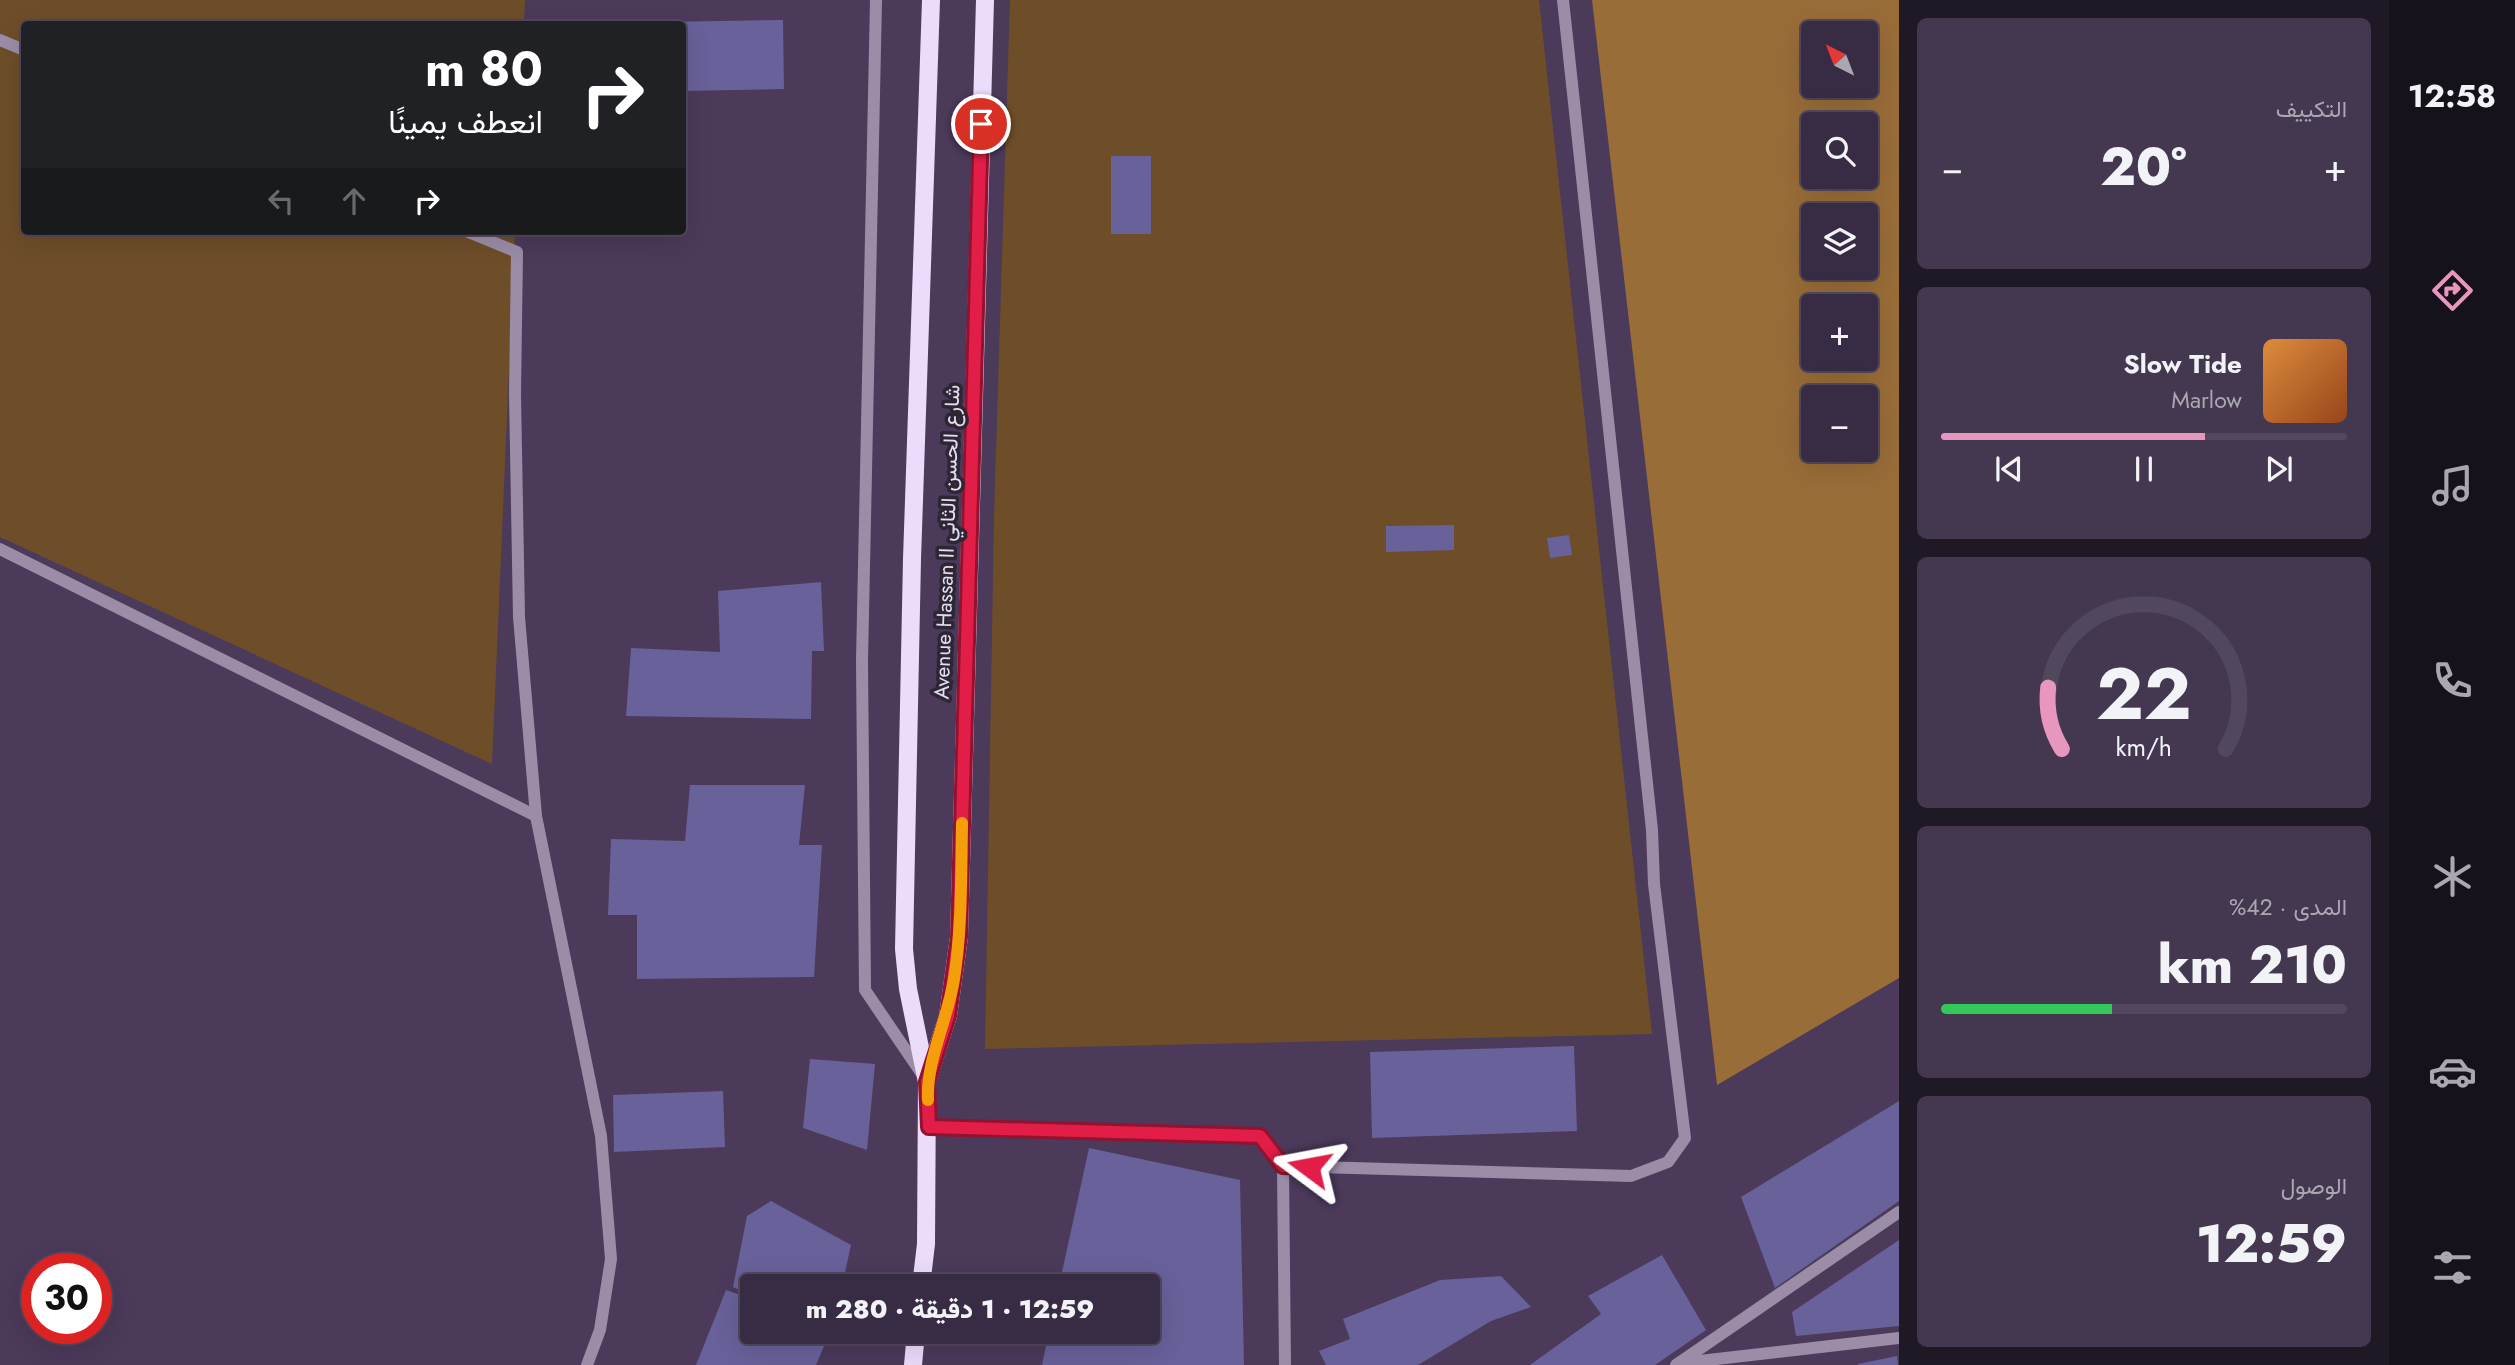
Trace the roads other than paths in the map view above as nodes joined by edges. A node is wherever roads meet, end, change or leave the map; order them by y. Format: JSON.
{"nodes":[{"id":1,"x":876,"y":0,"type":"edge"},
{"id":2,"x":931,"y":0,"type":"edge"},
{"id":3,"x":985,"y":0,"type":"edge"},
{"id":4,"x":1563,"y":0,"type":"edge"},
{"id":5,"x":0,"y":40,"type":"edge"},
{"id":6,"x":21,"y":49,"type":"edge"},
{"id":7,"x":476,"y":235,"type":"edge"},
{"id":8,"x":0,"y":549,"type":"edge"},
{"id":9,"x":536,"y":816,"type":"junction"},
{"id":10,"x":927,"y":1082,"type":"junction"},
{"id":11,"x":929,"y":1127,"type":"junction"},
{"id":12,"x":1283,"y":1166,"type":"junction"},
{"id":13,"x":1899,"y":1212,"type":"edge"},
{"id":14,"x":922,"y":1274,"type":"edge"},
{"id":15,"x":1899,"y":1338,"type":"edge"},
{"id":16,"x":915,"y":1344,"type":"edge"},
{"id":17,"x":1677,"y":1364,"type":"edge"},
{"id":18,"x":587,"y":1365,"type":"edge"},
{"id":19,"x":913,"y":1365,"type":"edge"},
{"id":20,"x":1285,"y":1365,"type":"edge"}],
"edges":[{"from":1,"to":10,"type":"street"},
{"from":2,"to":10,"type":"main road","name":"Avenue Hassan II شارع الحسن الثاني"},
{"from":3,"to":10,"type":"main road","name":"Avenue Hassan II شارع الحسن الثاني"},
{"from":4,"to":12,"type":"street"},
{"from":5,"to":6,"type":"street"},
{"from":7,"to":9,"type":"street"},
{"from":8,"to":9,"type":"street"},
{"from":9,"to":18,"type":"street"},
{"from":10,"to":11,"type":"main road","name":"Avenue Hassan II شارع الحسن الثاني"},
{"from":11,"to":12,"type":"street"},
{"from":11,"to":14,"type":"main road","name":"Avenue Hassan II شارع الحسن الثاني"},
{"from":12,"to":20,"type":"street"},
{"from":13,"to":17,"type":"street"},
{"from":15,"to":17,"type":"street"},
{"from":16,"to":19,"type":"main road"}]}
